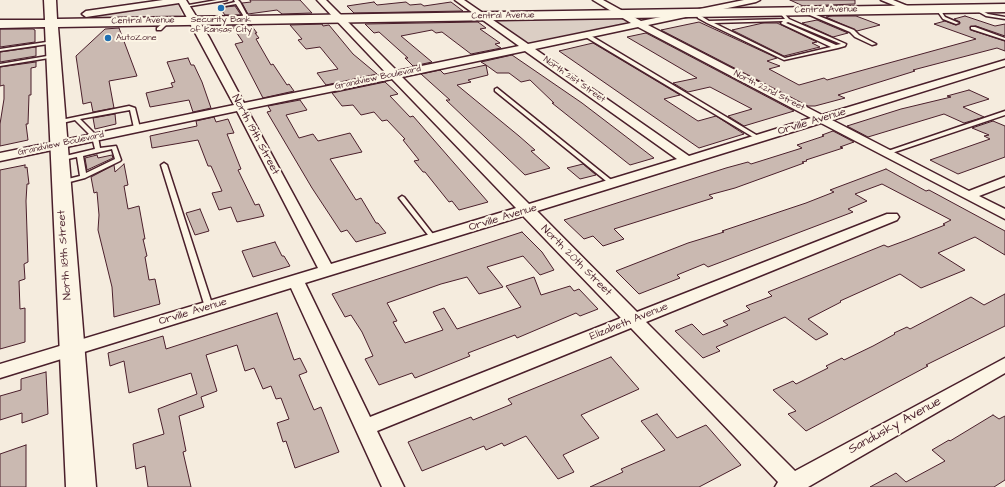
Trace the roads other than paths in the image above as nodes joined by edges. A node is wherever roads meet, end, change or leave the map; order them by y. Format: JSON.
{"nodes":[{"id":1,"x":50,"y":0,"type":"edge"},
{"id":2,"x":321,"y":0,"type":"edge"},
{"id":3,"x":459,"y":0,"type":"edge"},
{"id":4,"x":597,"y":0,"type":"edge"},
{"id":5,"x":756,"y":0,"type":"edge"},
{"id":6,"x":885,"y":0,"type":"edge"},
{"id":7,"x":237,"y":1,"type":"edge"},
{"id":8,"x":225,"y":2,"type":"edge"},
{"id":9,"x":737,"y":2,"type":"edge"},
{"id":10,"x":186,"y":7,"type":"edge"},
{"id":11,"x":214,"y":7,"type":"dead end"},
{"id":12,"x":911,"y":9,"type":"junction"},
{"id":13,"x":938,"y":9,"type":"junction"},
{"id":14,"x":804,"y":11,"type":"junction"},
{"id":15,"x":1004,"y":12,"type":"edge"},
{"id":16,"x":698,"y":13,"type":"junction"},
{"id":17,"x":86,"y":14,"type":"dead end"},
{"id":18,"x":622,"y":14,"type":"junction"},
{"id":19,"x":482,"y":16,"type":"junction"},
{"id":20,"x":784,"y":16,"type":"junction"},
{"id":21,"x":339,"y":18,"type":"junction"},
{"id":22,"x":244,"y":20,"type":"junction"},
{"id":23,"x":708,"y":22,"type":"junction"},
{"id":24,"x":52,"y":23,"type":"junction"},
{"id":25,"x":957,"y":23,"type":"dead end"},
{"id":26,"x":0,"y":24,"type":"edge"},
{"id":27,"x":639,"y":24,"type":"junction"},
{"id":28,"x":973,"y":28,"type":"dead end"},
{"id":29,"x":586,"y":35,"type":"junction"},
{"id":30,"x":1005,"y":39,"type":"edge"},
{"id":31,"x":874,"y":44,"type":"dead end"},
{"id":32,"x":526,"y":47,"type":"junction"},
{"id":33,"x":836,"y":47,"type":"junction"},
{"id":34,"x":53,"y":49,"type":"junction"},
{"id":35,"x":0,"y":50,"type":"edge"},
{"id":36,"x":1005,"y":63,"type":"edge"},
{"id":37,"x":0,"y":65,"type":"edge"},
{"id":38,"x":394,"y":74,"type":"junction"},
{"id":39,"x":497,"y":90,"type":"dead end"},
{"id":40,"x":240,"y":107,"type":"junction"},
{"id":41,"x":1005,"y":113,"type":"edge"},
{"id":42,"x":823,"y":119,"type":"junction"},
{"id":43,"x":66,"y":120,"type":"junction"},
{"id":44,"x":137,"y":128,"type":"junction"},
{"id":45,"x":94,"y":137,"type":"junction"},
{"id":46,"x":760,"y":138,"type":"junction"},
{"id":47,"x":58,"y":152,"type":"junction"},
{"id":48,"x":887,"y":153,"type":"junction"},
{"id":49,"x":80,"y":154,"type":"junction"},
{"id":50,"x":0,"y":157,"type":"edge"},
{"id":51,"x":101,"y":158,"type":"junction"},
{"id":52,"x":688,"y":161,"type":"junction"},
{"id":53,"x":164,"y":165,"type":"dead end"},
{"id":54,"x":83,"y":177,"type":"junction"},
{"id":55,"x":1005,"y":181,"type":"edge"},
{"id":56,"x":60,"y":182,"type":"junction"},
{"id":57,"x":613,"y":184,"type":"junction"},
{"id":58,"x":968,"y":196,"type":"junction"},
{"id":59,"x":402,"y":198,"type":"dead end"},
{"id":60,"x":527,"y":211,"type":"junction"},
{"id":61,"x":1005,"y":215,"type":"edge"},
{"id":62,"x":892,"y":217,"type":"dead end"},
{"id":63,"x":434,"y":239,"type":"junction"},
{"id":64,"x":327,"y":271,"type":"junction"},
{"id":65,"x":296,"y":281,"type":"junction"},
{"id":66,"x":209,"y":307,"type":"junction"},
{"id":67,"x":634,"y":320,"type":"junction"},
{"id":68,"x":71,"y":349,"type":"junction"},
{"id":69,"x":1005,"y":365,"type":"edge"},
{"id":70,"x":0,"y":371,"type":"edge"},
{"id":71,"x":366,"y":427,"type":"junction"},
{"id":72,"x":792,"y":486,"type":"edge"},
{"id":73,"x":81,"y":487,"type":"edge"},
{"id":74,"x":393,"y":487,"type":"edge"}],
"edges":[{"from":1,"to":24,"type":"main road","name":"North 18th Street"},
{"from":2,"to":21,"type":"street","name":"North 20th Street"},
{"from":3,"to":19,"type":"street","name":"North 21st Street"},
{"from":4,"to":18,"type":"street","name":"North 22nd Street"},
{"from":5,"to":9,"type":"street","name":"Grandview Boulevard"},
{"from":6,"to":12,"type":"street"},
{"from":7,"to":8,"type":"lane"},
{"from":7,"to":22,"type":"lane"},
{"from":8,"to":10,"type":"lane"},
{"from":9,"to":16,"type":"street","name":"Grandview Boulevard"},
{"from":10,"to":11,"type":"lane"},
{"from":10,"to":17,"type":"street"},
{"from":10,"to":22,"type":"main road","name":"Central Avenue"},
{"from":10,"to":24,"type":"main road","name":"Central Avenue"},
{"from":10,"to":40,"type":"street","name":"North 19th Street"},
{"from":12,"to":13,"type":"main road","name":"Central Avenue"},
{"from":12,"to":14,"type":"main road","name":"Central Avenue"},
{"from":13,"to":15,"type":"main road","name":"Central Avenue"},
{"from":13,"to":25,"type":"lane"},
{"from":14,"to":20,"type":"main road","name":"Central Avenue"},
{"from":14,"to":31,"type":"lane"},
{"from":16,"to":18,"type":"main road","name":"Central Avenue"},
{"from":16,"to":20,"type":"main road","name":"Central Avenue"},
{"from":16,"to":23,"type":"lane"},
{"from":16,"to":27,"type":"street","name":"Grandview Boulevard"},
{"from":18,"to":19,"type":"main road","name":"Central Avenue"},
{"from":18,"to":27,"type":"street","name":"North 22nd Street"},
{"from":19,"to":21,"type":"main road","name":"Central Avenue"},
{"from":19,"to":32,"type":"street","name":"North 21st Street"},
{"from":20,"to":23,"type":"lane"},
{"from":20,"to":33,"type":"lane"},
{"from":20,"to":33,"type":"lane"},
{"from":21,"to":22,"type":"main road","name":"Central Avenue"},
{"from":21,"to":38,"type":"street","name":"North 20th Street"},
{"from":23,"to":33,"type":"lane"},
{"from":24,"to":26,"type":"main road","name":"Central Avenue"},
{"from":24,"to":34,"type":"main road","name":"North 18th Street"},
{"from":27,"to":29,"type":"street","name":"Grandview Boulevard"},
{"from":27,"to":42,"type":"street","name":"North 22nd Street"},
{"from":28,"to":30,"type":"lane"},
{"from":29,"to":32,"type":"street","name":"Grandview Boulevard"},
{"from":29,"to":46,"type":"lane"},
{"from":32,"to":38,"type":"street","name":"Grandview Boulevard"},
{"from":32,"to":52,"type":"street","name":"North 21st Street"},
{"from":34,"to":35,"type":"lane"},
{"from":34,"to":37,"type":"lane"},
{"from":34,"to":43,"type":"main road","name":"North 18th Street"},
{"from":36,"to":42,"type":"street","name":"Orville Avenue"},
{"from":38,"to":40,"type":"street","name":"Grandview Boulevard"},
{"from":38,"to":60,"type":"street","name":"North 20th Street"},
{"from":39,"to":57,"type":"lane"},
{"from":40,"to":44,"type":"street","name":"Grandview Boulevard"},
{"from":40,"to":64,"type":"street","name":"North 19th Street"},
{"from":41,"to":48,"type":"lane"},
{"from":42,"to":46,"type":"street","name":"Orville Avenue"},
{"from":42,"to":48,"type":"street","name":"North 22nd Street"},
{"from":43,"to":44,"type":"lane"},
{"from":43,"to":45,"type":"lane"},
{"from":43,"to":47,"type":"main road","name":"North 18th Street"},
{"from":44,"to":45,"type":"street","name":"Grandview Boulevard"},
{"from":45,"to":47,"type":"street","name":"Grandview Boulevard"},
{"from":45,"to":51,"type":"lane"},
{"from":46,"to":52,"type":"street","name":"Orville Avenue"},
{"from":47,"to":49,"type":"lane"},
{"from":47,"to":50,"type":"street","name":"Grandview Boulevard"},
{"from":47,"to":56,"type":"main road","name":"North 18th Street"},
{"from":48,"to":58,"type":"street","name":"North 22nd Street"},
{"from":49,"to":51,"type":"lane"},
{"from":49,"to":54,"type":"lane"},
{"from":51,"to":54,"type":"lane"},
{"from":52,"to":57,"type":"street","name":"Orville Avenue"},
{"from":53,"to":66,"type":"lane"},
{"from":54,"to":56,"type":"lane"},
{"from":55,"to":58,"type":"street"},
{"from":56,"to":68,"type":"main road","name":"North 18th Street"},
{"from":57,"to":60,"type":"street","name":"Orville Avenue"},
{"from":58,"to":61,"type":"street","name":"North 22nd Street"},
{"from":59,"to":63,"type":"lane"},
{"from":60,"to":63,"type":"street","name":"Orville Avenue"},
{"from":60,"to":67,"type":"street","name":"North 20th Street"},
{"from":62,"to":67,"type":"street","name":"Elizabeth Avenue"},
{"from":63,"to":64,"type":"street","name":"Orville Avenue"},
{"from":64,"to":65,"type":"street","name":"Orville Avenue"},
{"from":65,"to":66,"type":"street","name":"Orville Avenue"},
{"from":65,"to":71,"type":"street"},
{"from":66,"to":68,"type":"street","name":"Orville Avenue"},
{"from":67,"to":71,"type":"street","name":"Elizabeth Avenue"},
{"from":67,"to":72,"type":"street","name":"North 20th Street"},
{"from":68,"to":70,"type":"street","name":"Orville Avenue"},
{"from":68,"to":73,"type":"main road","name":"North 18th Street"},
{"from":69,"to":72,"type":"street","name":"Sandusky Avenue"},
{"from":71,"to":74,"type":"street"}]}
